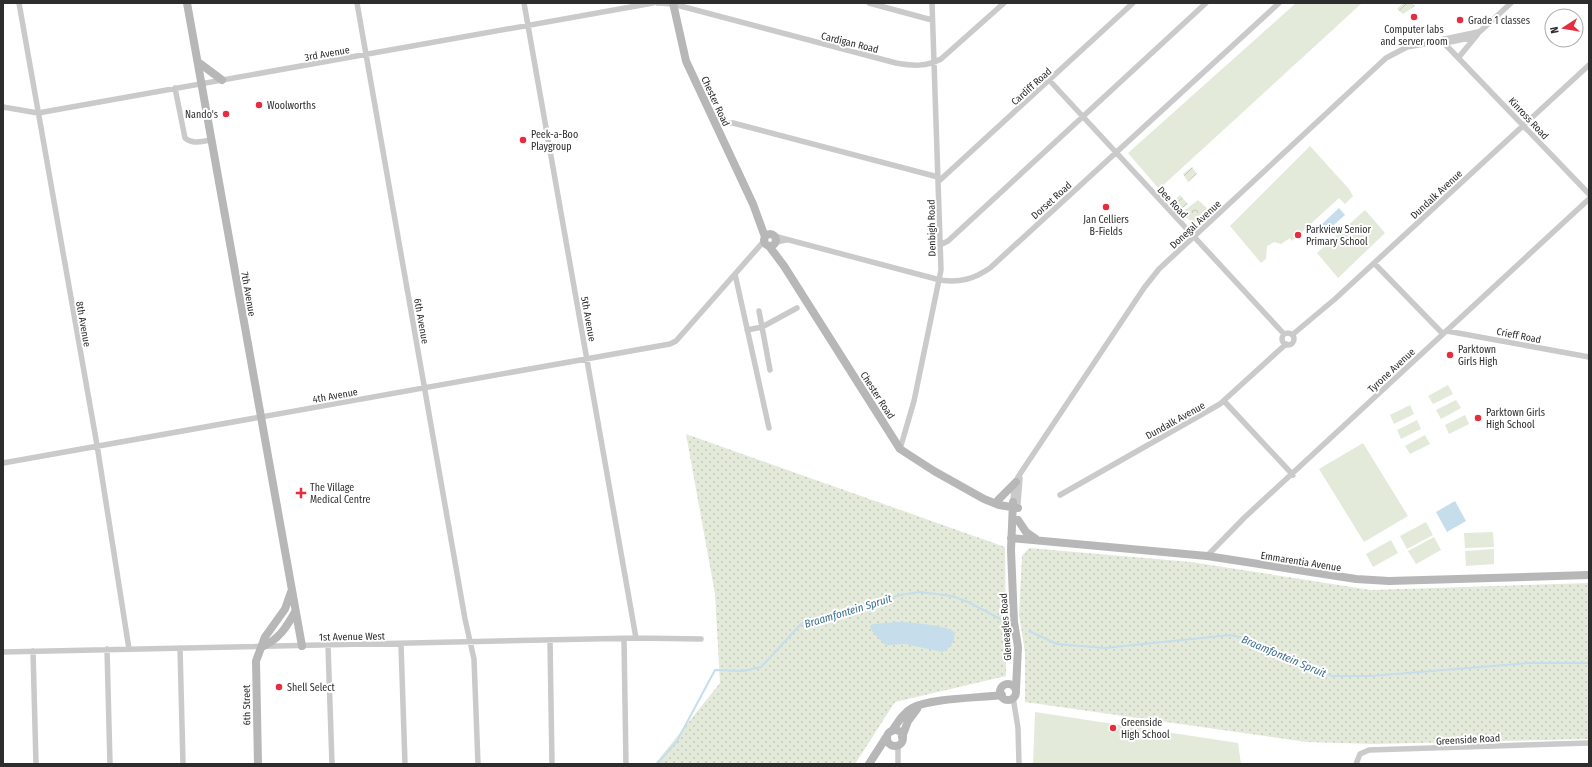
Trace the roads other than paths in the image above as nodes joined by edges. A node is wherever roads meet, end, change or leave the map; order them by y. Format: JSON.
{"nodes":[{"id":1,"x":19,"y":3,"type":"edge"},
{"id":2,"x":187,"y":3,"type":"edge"},
{"id":3,"x":356,"y":3,"type":"edge"},
{"id":4,"x":524,"y":3,"type":"edge"},
{"id":5,"x":653,"y":3,"type":"edge"},
{"id":6,"x":657,"y":3,"type":"edge"},
{"id":7,"x":673,"y":3,"type":"edge"},
{"id":8,"x":870,"y":3,"type":"edge"},
{"id":9,"x":932,"y":3,"type":"edge"},
{"id":10,"x":1004,"y":3,"type":"edge"},
{"id":11,"x":1133,"y":3,"type":"edge"},
{"id":12,"x":1206,"y":3,"type":"edge"},
{"id":13,"x":1511,"y":3,"type":"edge"},
{"id":14,"x":1277,"y":4,"type":"edge"},
{"id":15,"x":932,"y":20,"type":"junction"},
{"id":16,"x":527,"y":25,"type":"junction"},
{"id":17,"x":1478,"y":33,"type":"junction"},
{"id":18,"x":1444,"y":41,"type":"junction"},
{"id":19,"x":366,"y":55,"type":"junction"},
{"id":20,"x":1458,"y":56,"type":"junction"},
{"id":21,"x":198,"y":62,"type":"junction"},
{"id":22,"x":933,"y":63,"type":"junction"},
{"id":23,"x":1589,"y":65,"type":"edge"},
{"id":24,"x":222,"y":80,"type":"junction"},
{"id":25,"x":1050,"y":81,"type":"junction"},
{"id":26,"x":202,"y":83,"type":"junction"},
{"id":27,"x":175,"y":88,"type":"junction"},
{"id":28,"x":3,"y":107,"type":"edge"},
{"id":29,"x":38,"y":113,"type":"junction"},
{"id":30,"x":1083,"y":117,"type":"junction"},
{"id":31,"x":714,"y":122,"type":"junction"},
{"id":32,"x":1523,"y":126,"type":"junction"},
{"id":33,"x":212,"y":140,"type":"junction"},
{"id":34,"x":1116,"y":153,"type":"junction"},
{"id":35,"x":939,"y":179,"type":"junction"},
{"id":36,"x":1589,"y":194,"type":"edge"},
{"id":37,"x":1589,"y":199,"type":"edge"},
{"id":38,"x":1194,"y":237,"type":"junction"},
{"id":39,"x":770,"y":241,"type":"junction"},
{"id":40,"x":940,"y":245,"type":"junction"},
{"id":41,"x":1374,"y":263,"type":"junction"},
{"id":42,"x":735,"y":274,"type":"junction"},
{"id":43,"x":940,"y":280,"type":"junction"},
{"id":44,"x":797,"y":308,"type":"dead end"},
{"id":45,"x":758,"y":311,"type":"dead end"},
{"id":46,"x":762,"y":327,"type":"junction"},
{"id":47,"x":747,"y":330,"type":"junction"},
{"id":48,"x":1445,"y":332,"type":"junction"},
{"id":49,"x":1284,"y":334,"type":"junction"},
{"id":50,"x":1292,"y":334,"type":"junction"},
{"id":51,"x":1286,"y":344,"type":"junction"},
{"id":52,"x":1589,"y":357,"type":"edge"},
{"id":53,"x":587,"y":360,"type":"junction"},
{"id":54,"x":770,"y":370,"type":"dead end"},
{"id":55,"x":425,"y":388,"type":"junction"},
{"id":56,"x":1224,"y":401,"type":"junction"},
{"id":57,"x":261,"y":417,"type":"junction"},
{"id":58,"x":769,"y":428,"type":"dead end"},
{"id":59,"x":97,"y":445,"type":"junction"},
{"id":60,"x":900,"y":449,"type":"junction"},
{"id":61,"x":3,"y":463,"type":"edge"},
{"id":62,"x":1020,"y":474,"type":"junction"},
{"id":63,"x":1293,"y":474,"type":"junction"},
{"id":64,"x":1016,"y":482,"type":"junction"},
{"id":65,"x":1060,"y":495,"type":"dead end"},
{"id":66,"x":1000,"y":503,"type":"junction"},
{"id":67,"x":1016,"y":505,"type":"junction"},
{"id":68,"x":1018,"y":520,"type":"junction"},
{"id":69,"x":1012,"y":528,"type":"junction"},
{"id":70,"x":1014,"y":538,"type":"junction"},
{"id":71,"x":1038,"y":540,"type":"junction"},
{"id":72,"x":1207,"y":556,"type":"junction"},
{"id":73,"x":1589,"y":575,"type":"edge"},
{"id":74,"x":291,"y":588,"type":"junction"},
{"id":75,"x":295,"y":612,"type":"junction"},
{"id":76,"x":636,"y":638,"type":"junction"},
{"id":77,"x":624,"y":639,"type":"junction"},
{"id":78,"x":700,"y":639,"type":"dead end"},
{"id":79,"x":550,"y":641,"type":"junction"},
{"id":80,"x":471,"y":642,"type":"junction"},
{"id":81,"x":401,"y":644,"type":"junction"},
{"id":82,"x":328,"y":645,"type":"junction"},
{"id":83,"x":302,"y":646,"type":"junction"},
{"id":84,"x":180,"y":648,"type":"junction"},
{"id":85,"x":262,"y":648,"type":"junction"},
{"id":86,"x":106,"y":649,"type":"junction"},
{"id":87,"x":129,"y":649,"type":"junction"},
{"id":88,"x":33,"y":651,"type":"junction"},
{"id":89,"x":3,"y":652,"type":"edge"},
{"id":90,"x":1016,"y":673,"type":"junction"},
{"id":91,"x":1005,"y":685,"type":"junction"},
{"id":92,"x":1014,"y":693,"type":"junction"},
{"id":93,"x":1002,"y":695,"type":"junction"},
{"id":94,"x":921,"y":706,"type":"junction"},
{"id":95,"x":889,"y":734,"type":"junction"},
{"id":96,"x":902,"y":737,"type":"junction"},
{"id":97,"x":1589,"y":743,"type":"edge"},
{"id":98,"x":895,"y":745,"type":"junction"},
{"id":99,"x":878,"y":751,"type":"junction"},
{"id":100,"x":36,"y":764,"type":"edge"},
{"id":101,"x":110,"y":764,"type":"edge"},
{"id":102,"x":183,"y":764,"type":"edge"},
{"id":103,"x":258,"y":764,"type":"edge"},
{"id":104,"x":332,"y":764,"type":"edge"},
{"id":105,"x":405,"y":764,"type":"edge"},
{"id":106,"x":478,"y":764,"type":"edge"},
{"id":107,"x":552,"y":764,"type":"edge"},
{"id":108,"x":626,"y":764,"type":"edge"},
{"id":109,"x":869,"y":764,"type":"edge"},
{"id":110,"x":898,"y":764,"type":"edge"},
{"id":111,"x":1019,"y":764,"type":"edge"},
{"id":112,"x":1356,"y":764,"type":"edge"}],
"edges":[{"from":1,"to":29,"type":"street","name":"8th Avenue"},
{"from":2,"to":21,"type":"street","name":"7th Avenue"},
{"from":3,"to":19,"type":"street","name":"6th Avenue"},
{"from":4,"to":16,"type":"street","name":"5th Avenue"},
{"from":5,"to":16,"type":"street","name":"3rd Avenue"},
{"from":6,"to":7,"type":"street"},
{"from":7,"to":22,"type":"street","name":"Cardigan Road"},
{"from":7,"to":31,"type":"street","name":"Chester Road"},
{"from":8,"to":15,"type":"street"},
{"from":9,"to":15,"type":"street","name":"Denbigh Road"},
{"from":10,"to":22,"type":"street","name":"Cardigan Road"},
{"from":11,"to":25,"type":"street","name":"Cardiff Road"},
{"from":12,"to":30,"type":"street"},
{"from":13,"to":17,"type":"street","name":"Donegal Avenue"},
{"from":14,"to":34,"type":"street","name":"Dorset Road"},
{"from":15,"to":22,"type":"street","name":"Denbigh Road"},
{"from":16,"to":19,"type":"street","name":"3rd Avenue"},
{"from":16,"to":53,"type":"street","name":"5th Avenue"},
{"from":17,"to":18,"type":"street","name":"Donegal Avenue"},
{"from":17,"to":20,"type":"street","name":"Donegal Avenue"},
{"from":18,"to":20,"type":"street","name":"Kinross Road"},
{"from":18,"to":38,"type":"street","name":"Donegal Avenue"},
{"from":19,"to":24,"type":"street","name":"3rd Avenue"},
{"from":19,"to":55,"type":"street","name":"6th Avenue"},
{"from":20,"to":32,"type":"street","name":"Kinross Road"},
{"from":21,"to":24,"type":"street"},
{"from":21,"to":26,"type":"street","name":"7th Avenue"},
{"from":22,"to":35,"type":"street","name":"Denbigh Road"},
{"from":23,"to":32,"type":"street","name":"Dundalk Avenue"},
{"from":24,"to":26,"type":"street","name":"3rd Avenue"},
{"from":25,"to":30,"type":"street","name":"Dee Road"},
{"from":25,"to":35,"type":"street","name":"Cardiff Road"},
{"from":26,"to":27,"type":"street","name":"3rd Avenue"},
{"from":26,"to":33,"type":"street","name":"7th Avenue"},
{"from":27,"to":29,"type":"street","name":"3rd Avenue"},
{"from":27,"to":33,"type":"street"},
{"from":28,"to":29,"type":"street","name":"3rd Avenue"},
{"from":29,"to":59,"type":"street","name":"8th Avenue"},
{"from":30,"to":34,"type":"street","name":"Dee Road"},
{"from":30,"to":40,"type":"street"},
{"from":31,"to":35,"type":"street"},
{"from":31,"to":39,"type":"street","name":"Chester Road"},
{"from":32,"to":36,"type":"street","name":"Kinross Road"},
{"from":32,"to":41,"type":"street","name":"Dundalk Avenue"},
{"from":33,"to":57,"type":"street","name":"7th Avenue"},
{"from":34,"to":38,"type":"street","name":"Dee Road"},
{"from":34,"to":43,"type":"street","name":"Dorset Road"},
{"from":35,"to":40,"type":"street","name":"Denbigh Road"},
{"from":37,"to":48,"type":"street","name":"Tyrone Avenue"},
{"from":38,"to":49,"type":"street","name":"Dee Road"},
{"from":38,"to":62,"type":"street","name":"Donegal Avenue"},
{"from":39,"to":42,"type":"street"},
{"from":39,"to":43,"type":"street","name":"Dorset Road"},
{"from":39,"to":60,"type":"street","name":"Chester Road"},
{"from":40,"to":43,"type":"street","name":"Denbigh Road"},
{"from":41,"to":48,"type":"street"},
{"from":41,"to":50,"type":"street","name":"Dundalk Avenue"},
{"from":42,"to":47,"type":"street"},
{"from":42,"to":53,"type":"street","name":"4th Avenue"},
{"from":43,"to":60,"type":"street","name":"Denbigh Road"},
{"from":44,"to":46,"type":"street"},
{"from":45,"to":46,"type":"street"},
{"from":46,"to":47,"type":"street"},
{"from":46,"to":54,"type":"street"},
{"from":47,"to":58,"type":"street"},
{"from":48,"to":52,"type":"street","name":"Crieff Road"},
{"from":48,"to":63,"type":"street","name":"Tyrone Avenue"},
{"from":49,"to":50,"type":"street"},
{"from":49,"to":51,"type":"street"},
{"from":50,"to":51,"type":"street"},
{"from":51,"to":56,"type":"street","name":"Dundalk Avenue"},
{"from":53,"to":55,"type":"street","name":"4th Avenue"},
{"from":53,"to":76,"type":"street","name":"5th Avenue"},
{"from":55,"to":57,"type":"street","name":"4th Avenue"},
{"from":55,"to":80,"type":"street","name":"6th Avenue"},
{"from":56,"to":63,"type":"street"},
{"from":56,"to":65,"type":"street","name":"Dundalk Avenue"},
{"from":57,"to":59,"type":"street","name":"4th Avenue"},
{"from":57,"to":74,"type":"street","name":"7th Avenue"},
{"from":59,"to":61,"type":"street","name":"4th Avenue"},
{"from":59,"to":87,"type":"street","name":"8th Avenue"},
{"from":60,"to":66,"type":"street","name":"Chester Road"},
{"from":62,"to":64,"type":"street","name":"Donegal Avenue"},
{"from":62,"to":67,"type":"street","name":"Donegal Avenue"},
{"from":63,"to":72,"type":"street","name":"Tyrone Avenue"},
{"from":64,"to":66,"type":"street"},
{"from":64,"to":67,"type":"street","name":"Donegal Avenue"},
{"from":66,"to":67,"type":"street","name":"Chester Road"},
{"from":66,"to":69,"type":"street"},
{"from":67,"to":68,"type":"street","name":"Gleneagles Road"},
{"from":67,"to":69,"type":"street","name":"Gleneagles Road"},
{"from":68,"to":70,"type":"street","name":"Gleneagles Road"},
{"from":68,"to":71,"type":"street"},
{"from":69,"to":70,"type":"street","name":"Gleneagles Road"},
{"from":70,"to":71,"type":"street","name":"Emmarentia Avenue"},
{"from":70,"to":90,"type":"street","name":"Gleneagles Road"},
{"from":71,"to":72,"type":"street","name":"Emmarentia Avenue"},
{"from":72,"to":73,"type":"street","name":"Emmarentia Avenue"},
{"from":74,"to":75,"type":"street","name":"7th Avenue"},
{"from":74,"to":85,"type":"street","name":"7th Avenue"},
{"from":75,"to":83,"type":"street","name":"7th Avenue"},
{"from":75,"to":85,"type":"street"},
{"from":76,"to":77,"type":"street","name":"1st Avenue West"},
{"from":76,"to":78,"type":"street","name":"1st Avenue West"},
{"from":77,"to":79,"type":"street","name":"1st Avenue West"},
{"from":77,"to":108,"type":"street"},
{"from":79,"to":80,"type":"street","name":"1st Avenue West"},
{"from":79,"to":107,"type":"street"},
{"from":80,"to":81,"type":"street","name":"1st Avenue West"},
{"from":80,"to":106,"type":"street","name":"6th Avenue"},
{"from":81,"to":82,"type":"street","name":"1st Avenue West"},
{"from":81,"to":105,"type":"street"},
{"from":82,"to":83,"type":"street","name":"1st Avenue West"},
{"from":82,"to":104,"type":"street"},
{"from":83,"to":85,"type":"street","name":"1st Avenue West"},
{"from":84,"to":85,"type":"street","name":"1st Avenue West"},
{"from":84,"to":87,"type":"street","name":"1st Avenue West"},
{"from":84,"to":102,"type":"street"},
{"from":85,"to":103,"type":"street","name":"6th Street"},
{"from":86,"to":87,"type":"street","name":"1st Avenue West"},
{"from":86,"to":88,"type":"street","name":"1st Avenue West"},
{"from":86,"to":101,"type":"street"},
{"from":88,"to":89,"type":"street","name":"1st Avenue West"},
{"from":88,"to":100,"type":"street"},
{"from":90,"to":91,"type":"street","name":"Gleneagles Road"},
{"from":90,"to":92,"type":"street","name":"Gleneagles Road"},
{"from":91,"to":92,"type":"street"},
{"from":91,"to":93,"type":"street"},
{"from":92,"to":93,"type":"street"},
{"from":92,"to":111,"type":"street"},
{"from":93,"to":94,"type":"street"},
{"from":94,"to":95,"type":"street"},
{"from":94,"to":96,"type":"street"},
{"from":95,"to":96,"type":"street"},
{"from":95,"to":98,"type":"street"},
{"from":95,"to":99,"type":"street"},
{"from":96,"to":98,"type":"street"},
{"from":97,"to":112,"type":"street","name":"Greenside Road"},
{"from":98,"to":99,"type":"street"},
{"from":98,"to":110,"type":"street"},
{"from":99,"to":109,"type":"street"}]}
